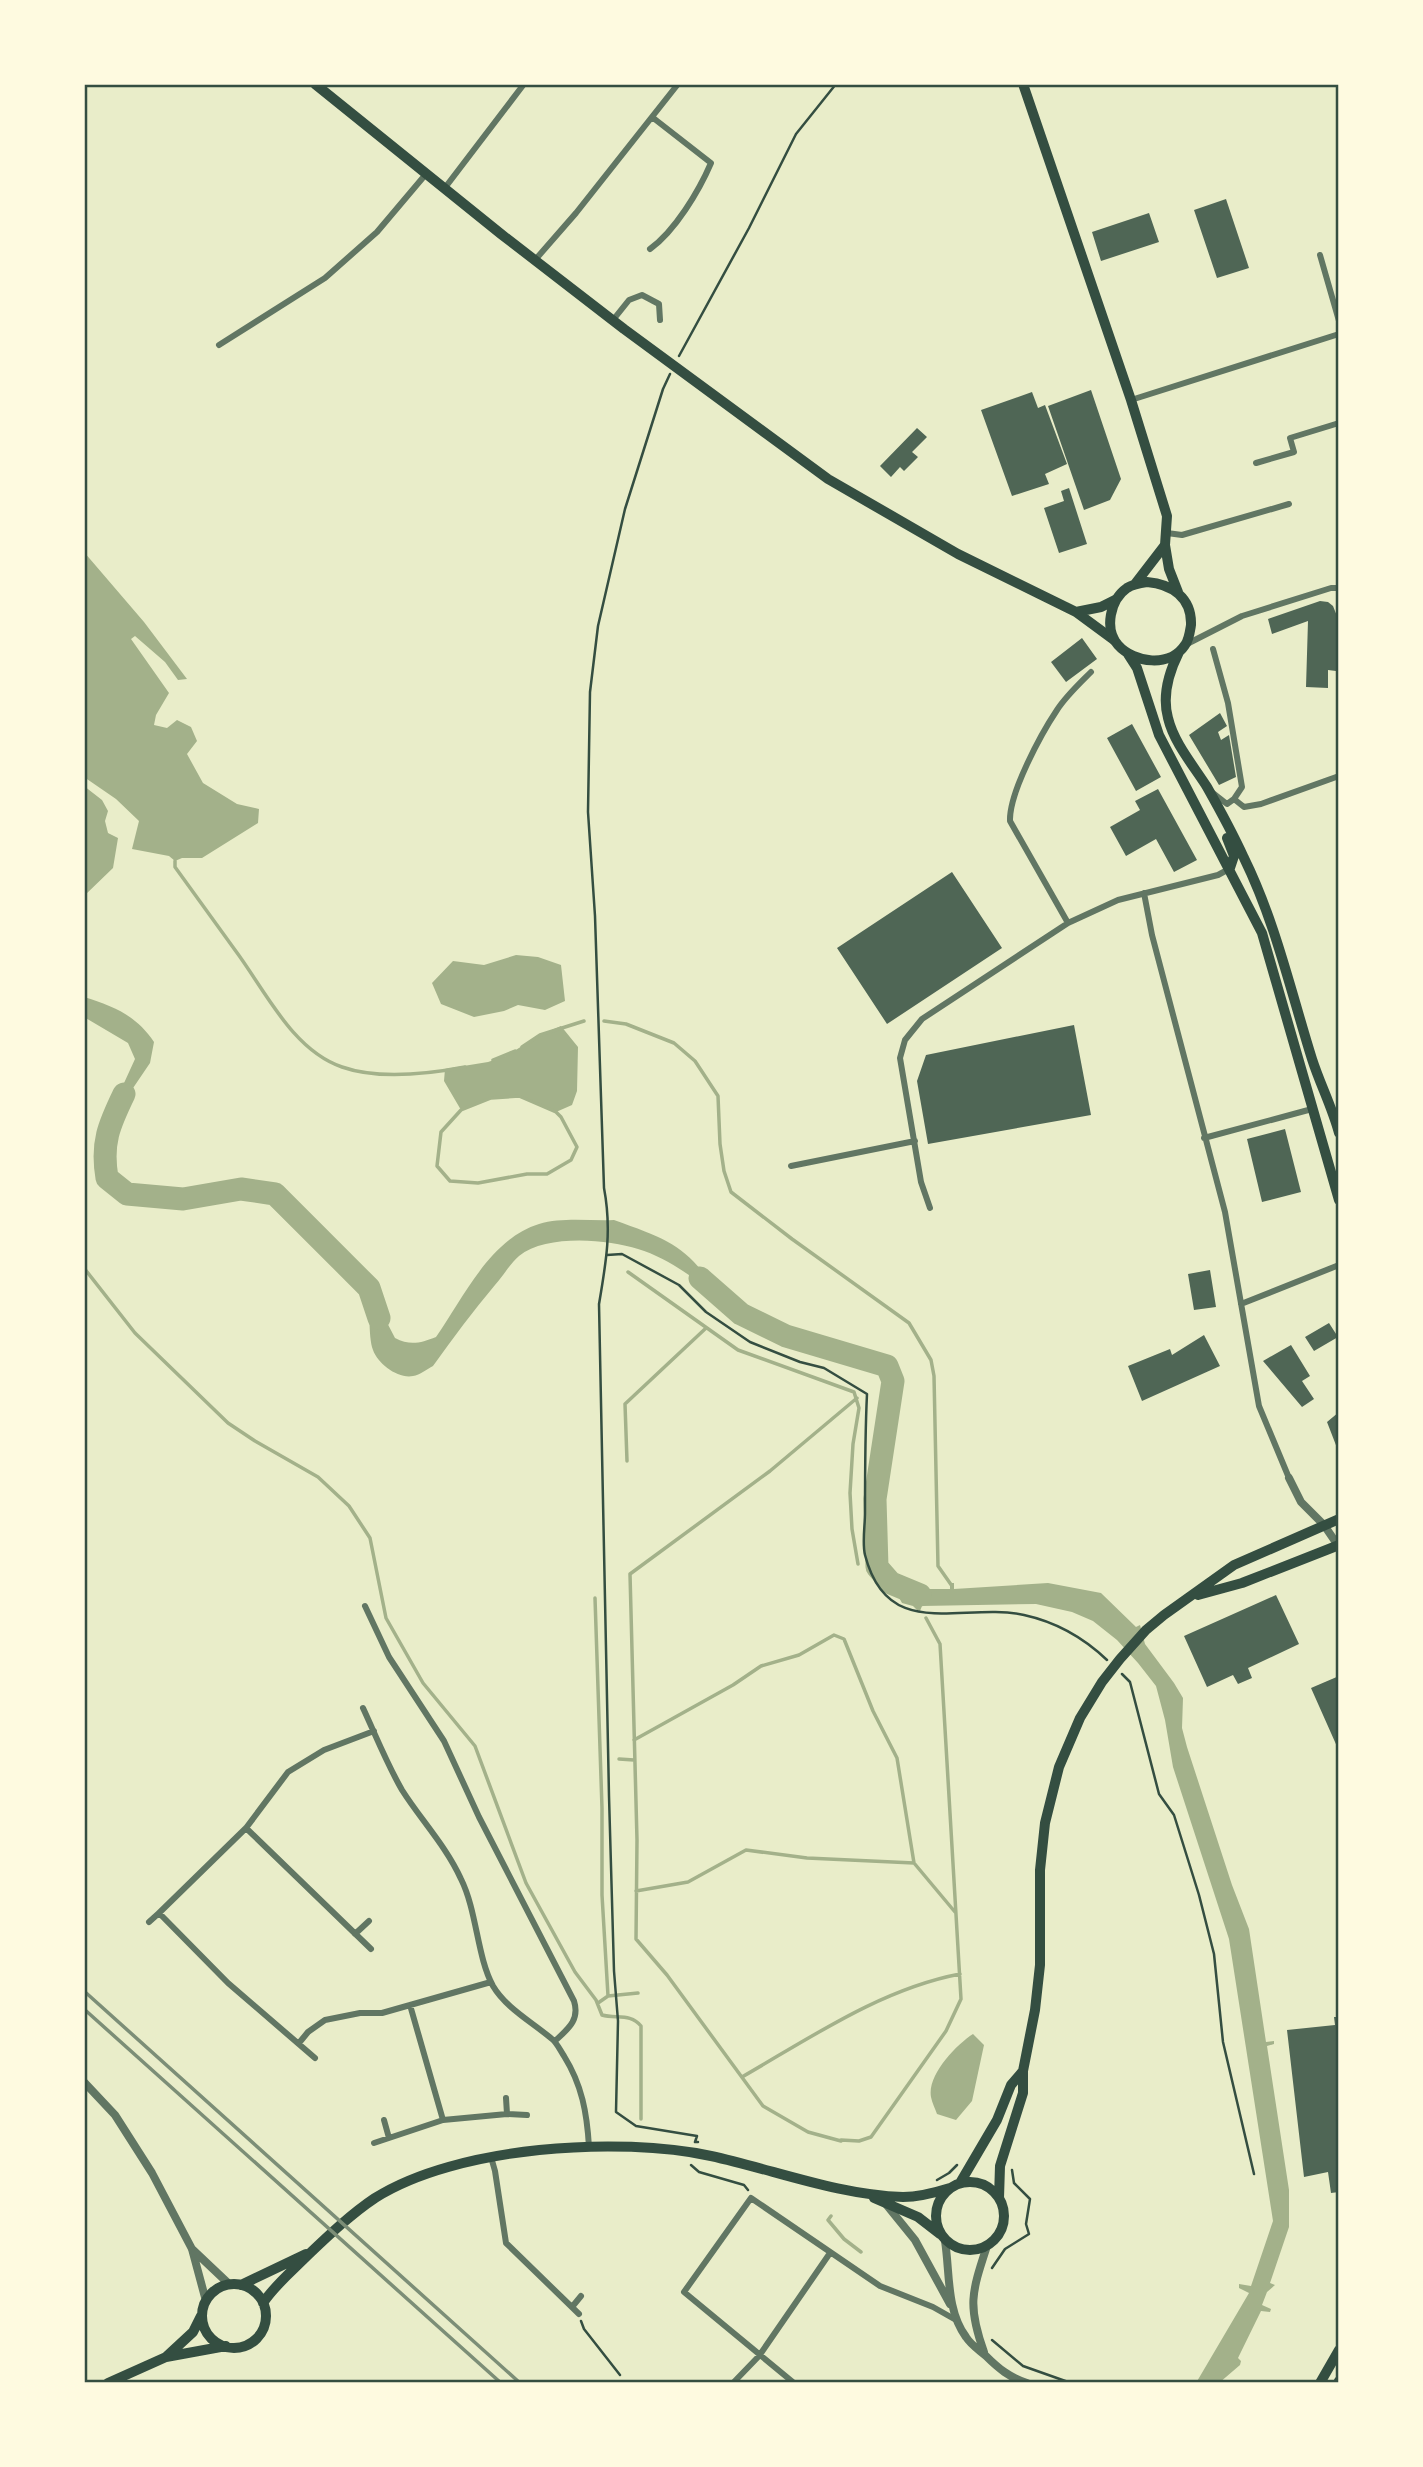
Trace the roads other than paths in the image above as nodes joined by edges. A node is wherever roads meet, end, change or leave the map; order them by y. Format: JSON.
{"nodes":[{"id":1,"x":314,"y":84,"type":"edge"},
{"id":2,"x":524,"y":84,"type":"edge"},
{"id":3,"x":678,"y":84,"type":"edge"},
{"id":4,"x":1023,"y":84,"type":"edge"},
{"id":5,"x":652,"y":117,"type":"junction"},
{"id":6,"x":426,"y":174,"type":"junction"},
{"id":7,"x":444,"y":188,"type":"junction"},
{"id":8,"x":650,"y":249,"type":"dead end"},
{"id":9,"x":1320,"y":255,"type":"dead end"},
{"id":10,"x":535,"y":260,"type":"junction"},
{"id":11,"x":613,"y":320,"type":"junction"},
{"id":12,"x":660,"y":320,"type":"dead end"},
{"id":13,"x":1339,"y":321,"type":"edge"},
{"id":14,"x":1339,"y":334,"type":"edge"},
{"id":15,"x":219,"y":345,"type":"dead end"},
{"id":16,"x":1131,"y":400,"type":"junction"},
{"id":17,"x":1339,"y":423,"type":"edge"},
{"id":18,"x":1256,"y":463,"type":"dead end"},
{"id":19,"x":1289,"y":504,"type":"dead end"},
{"id":20,"x":1167,"y":533,"type":"junction"},
{"id":21,"x":1165,"y":545,"type":"junction"},
{"id":22,"x":1135,"y":584,"type":"junction"},
{"id":23,"x":1339,"y":588,"type":"edge"},
{"id":24,"x":1178,"y":592,"type":"junction"},
{"id":25,"x":1115,"y":600,"type":"junction"},
{"id":26,"x":1076,"y":612,"type":"junction"},
{"id":27,"x":1114,"y":640,"type":"junction"},
{"id":28,"x":1183,"y":648,"type":"junction"},
{"id":29,"x":1213,"y":649,"type":"dead end"},
{"id":30,"x":1128,"y":654,"type":"junction"},
{"id":31,"x":1091,"y":672,"type":"dead end"},
{"id":32,"x":1339,"y":776,"type":"edge"},
{"id":33,"x":1208,"y":790,"type":"junction"},
{"id":34,"x":1234,"y":799,"type":"junction"},
{"id":35,"x":1230,"y":868,"type":"junction"},
{"id":36,"x":1144,"y":893,"type":"junction"},
{"id":37,"x":1068,"y":923,"type":"junction"},
{"id":38,"x":1312,"y":1109,"type":"junction"},
{"id":39,"x":1339,"y":1133,"type":"edge"},
{"id":40,"x":1204,"y":1139,"type":"junction"},
{"id":41,"x":915,"y":1141,"type":"junction"},
{"id":42,"x":792,"y":1166,"type":"dead end"},
{"id":43,"x":1339,"y":1200,"type":"edge"},
{"id":44,"x":930,"y":1208,"type":"dead end"},
{"id":45,"x":1339,"y":1265,"type":"edge"},
{"id":46,"x":1241,"y":1304,"type":"junction"},
{"id":47,"x":1289,"y":1478,"type":"joint"},
{"id":48,"x":1339,"y":1519,"type":"edge"},
{"id":49,"x":1324,"y":1525,"type":"junction"},
{"id":50,"x":1339,"y":1545,"type":"edge"},
{"id":51,"x":1190,"y":1597,"type":"junction"},
{"id":52,"x":365,"y":1606,"type":"dead end"},
{"id":53,"x":363,"y":1708,"type":"dead end"},
{"id":54,"x":374,"y":1731,"type":"junction"},
{"id":55,"x":246,"y":1828,"type":"junction"},
{"id":56,"x":159,"y":1913,"type":"junction"},
{"id":57,"x":369,"y":1921,"type":"dead end"},
{"id":58,"x":149,"y":1923,"type":"dead end"},
{"id":59,"x":355,"y":1934,"type":"junction"},
{"id":60,"x":371,"y":1950,"type":"dead end"},
{"id":61,"x":491,"y":1982,"type":"junction"},
{"id":62,"x":410,"y":2006,"type":"junction"},
{"id":63,"x":555,"y":2041,"type":"junction"},
{"id":64,"x":299,"y":2043,"type":"junction"},
{"id":65,"x":315,"y":2058,"type":"dead end"},
{"id":66,"x":1023,"y":2071,"type":"junction"},
{"id":67,"x":84,"y":2082,"type":"edge"},
{"id":68,"x":506,"y":2098,"type":"dead end"},
{"id":69,"x":508,"y":2113,"type":"junction"},
{"id":70,"x":527,"y":2115,"type":"dead end"},
{"id":71,"x":384,"y":2120,"type":"dead end"},
{"id":72,"x":443,"y":2120,"type":"junction"},
{"id":73,"x":390,"y":2138,"type":"junction"},
{"id":74,"x":374,"y":2143,"type":"dead end"},
{"id":75,"x":589,"y":2147,"type":"junction"},
{"id":76,"x":491,"y":2157,"type":"junction"},
{"id":77,"x":960,"y":2183,"type":"junction"},
{"id":78,"x":950,"y":2188,"type":"junction"},
{"id":79,"x":864,"y":2193,"type":"junction"},
{"id":80,"x":999,"y":2198,"type":"junction"},
{"id":81,"x":885,"y":2202,"type":"junction"},
{"id":82,"x":943,"y":2237,"type":"junction"},
{"id":83,"x":987,"y":2246,"type":"junction"},
{"id":84,"x":192,"y":2249,"type":"junction"},
{"id":85,"x":313,"y":2250,"type":"junction"},
{"id":86,"x":830,"y":2253,"type":"junction"},
{"id":87,"x":229,"y":2284,"type":"junction"},
{"id":88,"x":241,"y":2285,"type":"junction"},
{"id":89,"x":581,"y":2296,"type":"dead end"},
{"id":90,"x":206,"y":2301,"type":"junction"},
{"id":91,"x":263,"y":2303,"type":"junction"},
{"id":92,"x":572,"y":2307,"type":"junction"},
{"id":93,"x":953,"y":2309,"type":"junction"},
{"id":94,"x":202,"y":2314,"type":"junction"},
{"id":95,"x":579,"y":2314,"type":"road end"},
{"id":96,"x":956,"y":2320,"type":"junction"},
{"id":97,"x":226,"y":2346,"type":"junction"},
{"id":98,"x":1339,"y":2350,"type":"edge"},
{"id":99,"x":985,"y":2355,"type":"junction"},
{"id":100,"x":759,"y":2356,"type":"junction"},
{"id":101,"x":166,"y":2357,"type":"junction"},
{"id":102,"x":1013,"y":2381,"type":"edge"},
{"id":103,"x":108,"y":2383,"type":"edge"},
{"id":104,"x":733,"y":2383,"type":"edge"},
{"id":105,"x":794,"y":2383,"type":"edge"},
{"id":106,"x":1027,"y":2383,"type":"edge"},
{"id":107,"x":1320,"y":2383,"type":"edge"}],
"edges":[{"from":1,"to":6,"type":"main road"},
{"from":2,"to":7,"type":"street"},
{"from":3,"to":5,"type":"street"},
{"from":4,"to":16,"type":"highway"},
{"from":5,"to":8,"type":"street"},
{"from":5,"to":10,"type":"street"},
{"from":6,"to":7,"type":"main road"},
{"from":6,"to":15,"type":"street"},
{"from":7,"to":10,"type":"main road"},
{"from":9,"to":13,"type":"street"},
{"from":10,"to":11,"type":"main road"},
{"from":11,"to":12,"type":"street"},
{"from":11,"to":26,"type":"main road"},
{"from":14,"to":16,"type":"street"},
{"from":16,"to":20,"type":"highway"},
{"from":17,"to":18,"type":"street"},
{"from":19,"to":20,"type":"street"},
{"from":20,"to":21,"type":"highway"},
{"from":21,"to":22,"type":"highway"},
{"from":21,"to":24,"type":"highway"},
{"from":22,"to":24,"type":"highway"},
{"from":22,"to":25,"type":"highway"},
{"from":23,"to":28,"type":"street"},
{"from":24,"to":28,"type":"highway"},
{"from":25,"to":26,"type":"main road"},
{"from":25,"to":27,"type":"highway"},
{"from":26,"to":27,"type":"main road"},
{"from":27,"to":30,"type":"highway"},
{"from":28,"to":30,"type":"highway"},
{"from":28,"to":33,"type":"highway"},
{"from":29,"to":34,"type":"street"},
{"from":30,"to":35,"type":"highway"},
{"from":31,"to":37,"type":"street"},
{"from":32,"to":34,"type":"street"},
{"from":33,"to":34,"type":"street"},
{"from":33,"to":35,"type":"highway"},
{"from":33,"to":39,"type":"highway"},
{"from":35,"to":36,"type":"street"},
{"from":35,"to":38,"type":"highway"},
{"from":36,"to":37,"type":"street"},
{"from":36,"to":40,"type":"street"},
{"from":37,"to":41,"type":"street"},
{"from":38,"to":40,"type":"street"},
{"from":38,"to":43,"type":"highway"},
{"from":40,"to":46,"type":"street"},
{"from":41,"to":42,"type":"street"},
{"from":41,"to":44,"type":"street"},
{"from":45,"to":46,"type":"street"},
{"from":46,"to":47,"type":"street"},
{"from":47,"to":49,"type":"street"},
{"from":48,"to":49,"type":"main road"},
{"from":49,"to":50,"type":"street"},
{"from":49,"to":51,"type":"main road"},
{"from":50,"to":51,"type":"main road"},
{"from":51,"to":66,"type":"main road"},
{"from":52,"to":63,"type":"street"},
{"from":53,"to":54,"type":"street"},
{"from":54,"to":55,"type":"street"},
{"from":54,"to":61,"type":"street"},
{"from":55,"to":56,"type":"street"},
{"from":55,"to":59,"type":"street"},
{"from":56,"to":58,"type":"street"},
{"from":56,"to":64,"type":"street"},
{"from":57,"to":59,"type":"street"},
{"from":59,"to":60,"type":"street"},
{"from":61,"to":62,"type":"street"},
{"from":61,"to":63,"type":"street"},
{"from":62,"to":64,"type":"street"},
{"from":62,"to":72,"type":"street"},
{"from":63,"to":75,"type":"street"},
{"from":64,"to":65,"type":"street"},
{"from":66,"to":77,"type":"main road"},
{"from":66,"to":80,"type":"main road"},
{"from":67,"to":84,"type":"street"},
{"from":68,"to":69,"type":"street"},
{"from":69,"to":70,"type":"street"},
{"from":69,"to":72,"type":"street"},
{"from":71,"to":73,"type":"street"},
{"from":72,"to":73,"type":"street"},
{"from":73,"to":74,"type":"street"},
{"from":75,"to":76,"type":"main road"},
{"from":75,"to":79,"type":"main road"},
{"from":76,"to":85,"type":"main road"},
{"from":76,"to":92,"type":"street"},
{"from":77,"to":78,"type":"main road"},
{"from":77,"to":80,"type":"main road"},
{"from":78,"to":79,"type":"main road"},
{"from":78,"to":82,"type":"main road"},
{"from":79,"to":81,"type":"main road"},
{"from":80,"to":83,"type":"main road"},
{"from":81,"to":82,"type":"main road"},
{"from":81,"to":93,"type":"street"},
{"from":82,"to":83,"type":"main road"},
{"from":82,"to":93,"type":"street"},
{"from":83,"to":99,"type":"street"},
{"from":84,"to":87,"type":"street"},
{"from":84,"to":90,"type":"street"},
{"from":85,"to":88,"type":"main road"},
{"from":85,"to":91,"type":"main road"},
{"from":86,"to":96,"type":"street"},
{"from":86,"to":100,"type":"street"},
{"from":86,"to":100,"type":"street"},
{"from":87,"to":88,"type":"main road"},
{"from":87,"to":90,"type":"main road"},
{"from":88,"to":91,"type":"main road"},
{"from":89,"to":92,"type":"street"},
{"from":90,"to":94,"type":"main road"},
{"from":91,"to":97,"type":"main road"},
{"from":92,"to":95,"type":"street"},
{"from":93,"to":96,"type":"street"},
{"from":94,"to":97,"type":"main road"},
{"from":94,"to":101,"type":"main road"},
{"from":96,"to":99,"type":"street"},
{"from":97,"to":101,"type":"main road"},
{"from":98,"to":107,"type":"highway"},
{"from":99,"to":102,"type":"street"},
{"from":100,"to":104,"type":"street"},
{"from":100,"to":105,"type":"street"},
{"from":101,"to":103,"type":"main road"},
{"from":102,"to":106,"type":"street"}]}
